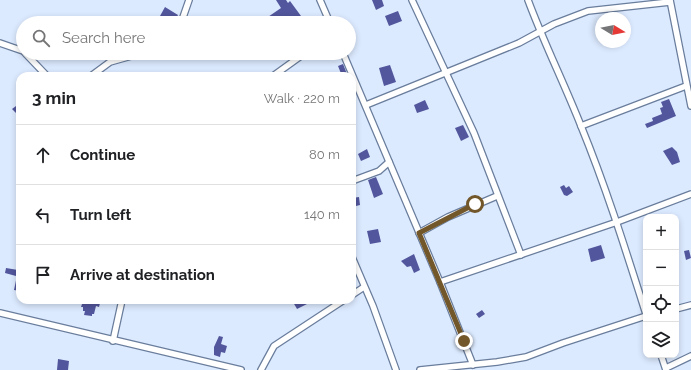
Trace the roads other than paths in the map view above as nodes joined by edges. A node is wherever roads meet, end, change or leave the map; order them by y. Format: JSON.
{"nodes":[{"id":1,"x":189,"y":0,"type":"edge"},
{"id":2,"x":320,"y":0,"type":"edge"},
{"id":3,"x":412,"y":0,"type":"edge"},
{"id":4,"x":528,"y":0,"type":"edge"},
{"id":5,"x":670,"y":1,"type":"edge"},
{"id":6,"x":183,"y":16,"type":"edge"},
{"id":7,"x":327,"y":16,"type":"edge"},
{"id":8,"x":540,"y":32,"type":"junction"},
{"id":9,"x":0,"y":43,"type":"edge"},
{"id":10,"x":16,"y":49,"type":"edge"},
{"id":11,"x":32,"y":60,"type":"edge"},
{"id":12,"x":117,"y":60,"type":"edge"},
{"id":13,"x":295,"y":60,"type":"edge"},
{"id":14,"x":347,"y":60,"type":"edge"},
{"id":15,"x":43,"y":72,"type":"edge"},
{"id":16,"x":96,"y":72,"type":"edge"},
{"id":17,"x":278,"y":72,"type":"edge"},
{"id":18,"x":352,"y":72,"type":"edge"},
{"id":19,"x":448,"y":73,"type":"junction"},
{"id":20,"x":356,"y":81,"type":"edge"},
{"id":21,"x":686,"y":86,"type":"junction"},
{"id":22,"x":366,"y":105,"type":"junction"},
{"id":23,"x":691,"y":106,"type":"edge"},
{"id":24,"x":581,"y":126,"type":"junction"},
{"id":25,"x":389,"y":162,"type":"junction"},
{"id":26,"x":356,"y":180,"type":"edge"},
{"id":27,"x":691,"y":194,"type":"edge"},
{"id":28,"x":498,"y":196,"type":"junction"},
{"id":29,"x":617,"y":222,"type":"junction"},
{"id":30,"x":419,"y":233,"type":"junction"},
{"id":31,"x":521,"y":255,"type":"junction"},
{"id":32,"x":356,"y":267,"type":"edge"},
{"id":33,"x":440,"y":282,"type":"junction"},
{"id":34,"x":364,"y":287,"type":"junction"},
{"id":35,"x":356,"y":292,"type":"edge"},
{"id":36,"x":121,"y":304,"type":"edge"},
{"id":37,"x":338,"y":304,"type":"edge"},
{"id":38,"x":643,"y":305,"type":"edge"},
{"id":39,"x":691,"y":305,"type":"edge"},
{"id":40,"x":679,"y":308,"type":"edge"},
{"id":41,"x":0,"y":313,"type":"edge"},
{"id":42,"x":643,"y":316,"type":"edge"},
{"id":43,"x":113,"y":341,"type":"junction"},
{"id":44,"x":691,"y":356,"type":"edge"},
{"id":45,"x":662,"y":358,"type":"edge"},
{"id":46,"x":266,"y":362,"type":"junction"},
{"id":47,"x":473,"y":365,"type":"junction"},
{"id":48,"x":232,"y":369,"type":"edge"},
{"id":49,"x":666,"y":369,"type":"edge"},
{"id":50,"x":241,"y":370,"type":"edge"},
{"id":51,"x":261,"y":370,"type":"edge"},
{"id":52,"x":267,"y":370,"type":"edge"},
{"id":53,"x":396,"y":370,"type":"edge"},
{"id":54,"x":420,"y":370,"type":"edge"}],
"edges":[{"from":1,"to":6,"type":"street"},
{"from":2,"to":7,"type":"street"},
{"from":3,"to":19,"type":"street"},
{"from":4,"to":8,"type":"street"},
{"from":5,"to":8,"type":"street"},
{"from":5,"to":21,"type":"street"},
{"from":8,"to":19,"type":"street"},
{"from":8,"to":24,"type":"street"},
{"from":9,"to":10,"type":"street"},
{"from":11,"to":15,"type":"street"},
{"from":12,"to":16,"type":"street"},
{"from":13,"to":17,"type":"street"},
{"from":14,"to":18,"type":"street"},
{"from":19,"to":22,"type":"street"},
{"from":19,"to":28,"type":"street"},
{"from":20,"to":22,"type":"street"},
{"from":21,"to":23,"type":"street"},
{"from":21,"to":24,"type":"street"},
{"from":22,"to":25,"type":"street"},
{"from":24,"to":29,"type":"street"},
{"from":25,"to":26,"type":"street"},
{"from":25,"to":30,"type":"street"},
{"from":27,"to":29,"type":"street"},
{"from":28,"to":30,"type":"street"},
{"from":28,"to":31,"type":"street"},
{"from":29,"to":31,"type":"street"},
{"from":29,"to":38,"type":"street"},
{"from":30,"to":33,"type":"street"},
{"from":31,"to":33,"type":"street"},
{"from":32,"to":34,"type":"street"},
{"from":33,"to":47,"type":"street"},
{"from":34,"to":35,"type":"street"},
{"from":34,"to":53,"type":"street"},
{"from":36,"to":43,"type":"street"},
{"from":37,"to":46,"type":"street"},
{"from":39,"to":40,"type":"street"},
{"from":41,"to":43,"type":"street"},
{"from":42,"to":47,"type":"street"},
{"from":43,"to":48,"type":"street"},
{"from":44,"to":49,"type":"street"},
{"from":45,"to":49,"type":"street"},
{"from":46,"to":51,"type":"street"},
{"from":46,"to":52,"type":"street"},
{"from":47,"to":54,"type":"street"},
{"from":48,"to":50,"type":"street"}]}
